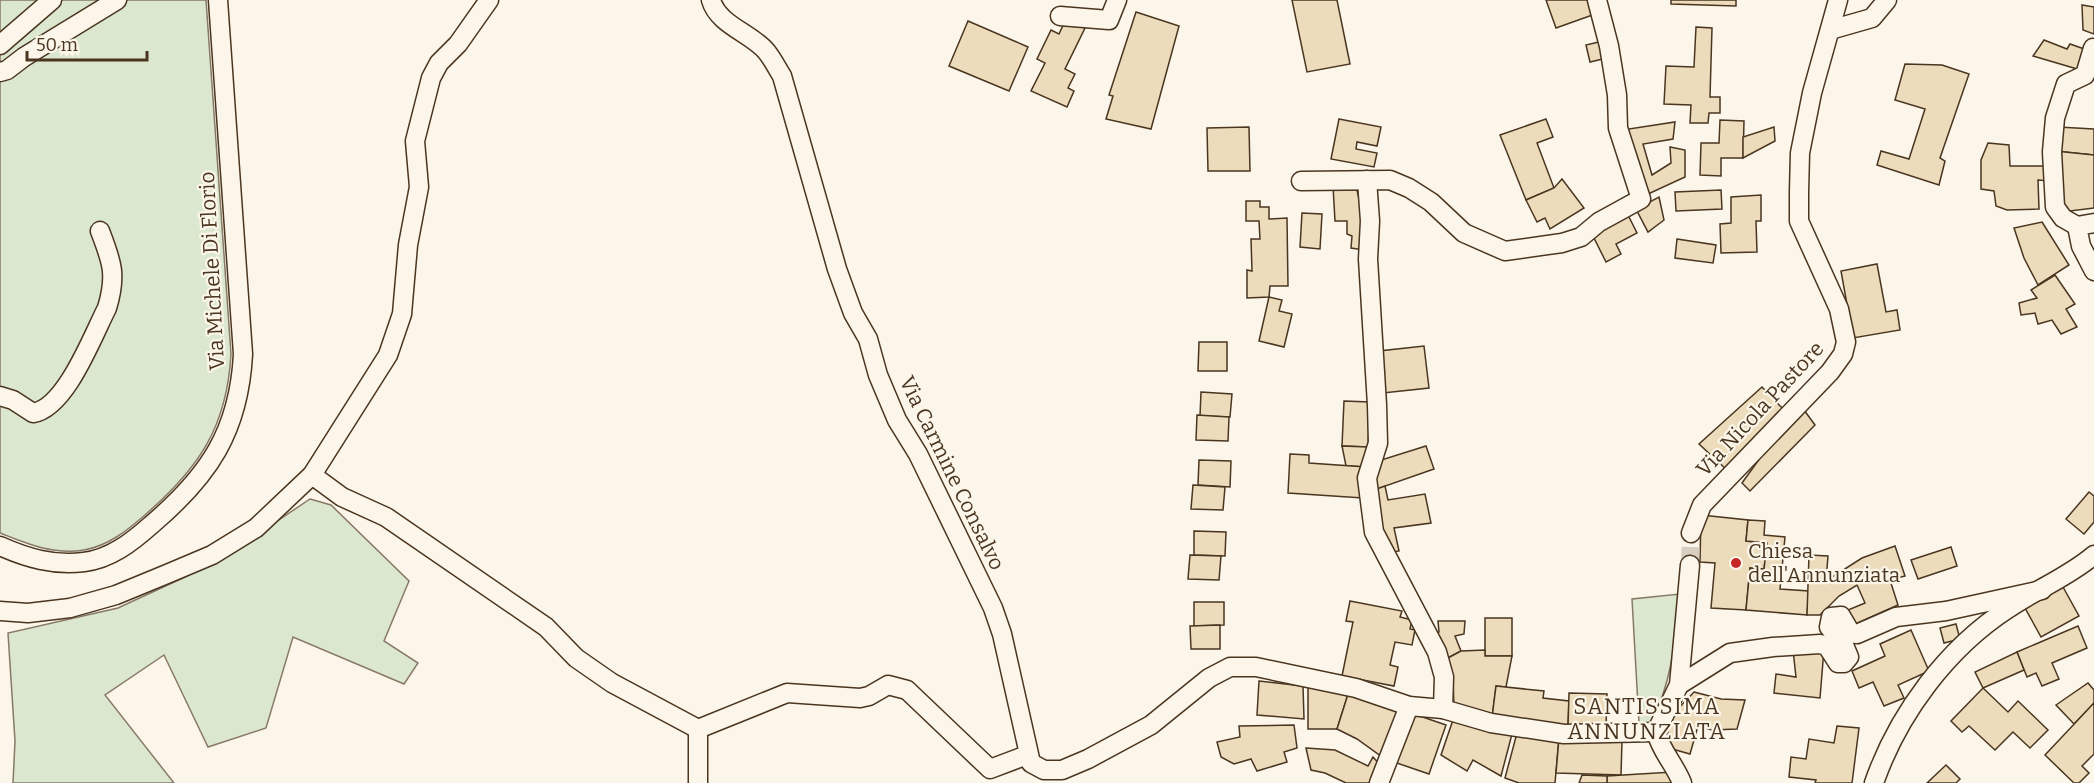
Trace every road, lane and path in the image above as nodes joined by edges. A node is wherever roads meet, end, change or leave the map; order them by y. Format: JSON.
{"nodes":[{"id":1,"x":52,"y":0,"type":"edge"},
{"id":2,"x":117,"y":0,"type":"edge"},
{"id":3,"x":218,"y":0,"type":"edge"},
{"id":4,"x":489,"y":0,"type":"edge"},
{"id":5,"x":711,"y":0,"type":"edge"},
{"id":6,"x":1117,"y":0,"type":"edge"},
{"id":7,"x":1597,"y":0,"type":"edge"},
{"id":8,"x":1838,"y":0,"type":"edge"},
{"id":9,"x":1887,"y":0,"type":"edge"},
{"id":10,"x":1060,"y":16,"type":"dead end"},
{"id":11,"x":1830,"y":30,"type":"junction"},
{"id":12,"x":0,"y":45,"type":"edge"},
{"id":13,"x":2092,"y":48,"type":"dead end"},
{"id":14,"x":0,"y":72,"type":"edge"},
{"id":15,"x":1367,"y":180,"type":"junction"},
{"id":16,"x":1300,"y":182,"type":"dead end"},
{"id":17,"x":2085,"y":225,"type":"edge"},
{"id":18,"x":100,"y":231,"type":"dead end"},
{"id":19,"x":2094,"y":271,"type":"edge"},
{"id":20,"x":0,"y":396,"type":"edge"},
{"id":21,"x":312,"y":475,"type":"junction"},
{"id":22,"x":1691,"y":533,"type":"tunnel mouth"},
{"id":23,"x":0,"y":546,"type":"edge"},
{"id":24,"x":2094,"y":555,"type":"edge"},
{"id":25,"x":1690,"y":565,"type":"tunnel mouth"},
{"id":26,"x":2042,"y":590,"type":"junction"},
{"id":27,"x":0,"y":611,"type":"edge"},
{"id":28,"x":1679,"y":685,"type":"junction"},
{"id":29,"x":1409,"y":706,"type":"junction"},
{"id":30,"x":1443,"y":709,"type":"junction"},
{"id":31,"x":698,"y":729,"type":"junction"},
{"id":32,"x":1656,"y":732,"type":"junction"},
{"id":33,"x":1027,"y":755,"type":"junction"},
{"id":34,"x":698,"y":783,"type":"edge"},
{"id":35,"x":1379,"y":783,"type":"edge"},
{"id":36,"x":1682,"y":783,"type":"edge"},
{"id":37,"x":1874,"y":783,"type":"edge"}],
"edges":[{"from":1,"to":12,"type":"street"},
{"from":2,"to":14,"type":"street"},
{"from":3,"to":23,"type":"street","name":"Via Michele Di Florio"},
{"from":4,"to":21,"type":"street"},
{"from":5,"to":33,"type":"street","name":"Via Carmine Consalvo"},
{"from":6,"to":10,"type":"street"},
{"from":7,"to":15,"type":"street"},
{"from":8,"to":11,"type":"street","name":"Via Nicola Pastore"},
{"from":9,"to":11,"type":"street"},
{"from":11,"to":22,"type":"street","name":"Via Nicola Pastore"},
{"from":13,"to":17,"type":"street"},
{"from":15,"to":16,"type":"street"},
{"from":15,"to":30,"type":"street"},
{"from":17,"to":19,"type":"street"},
{"from":18,"to":20,"type":"street"},
{"from":21,"to":27,"type":"street"},
{"from":21,"to":31,"type":"street"},
{"from":24,"to":26,"type":"street"},
{"from":25,"to":28,"type":"street"},
{"from":26,"to":28,"type":"street"},
{"from":26,"to":37,"type":"street"},
{"from":28,"to":32,"type":"street"},
{"from":29,"to":30,"type":"street"},
{"from":29,"to":33,"type":"street"},
{"from":29,"to":35,"type":"street"},
{"from":30,"to":32,"type":"street"},
{"from":31,"to":33,"type":"street"},
{"from":31,"to":34,"type":"street"},
{"from":32,"to":36,"type":"street"}]}
